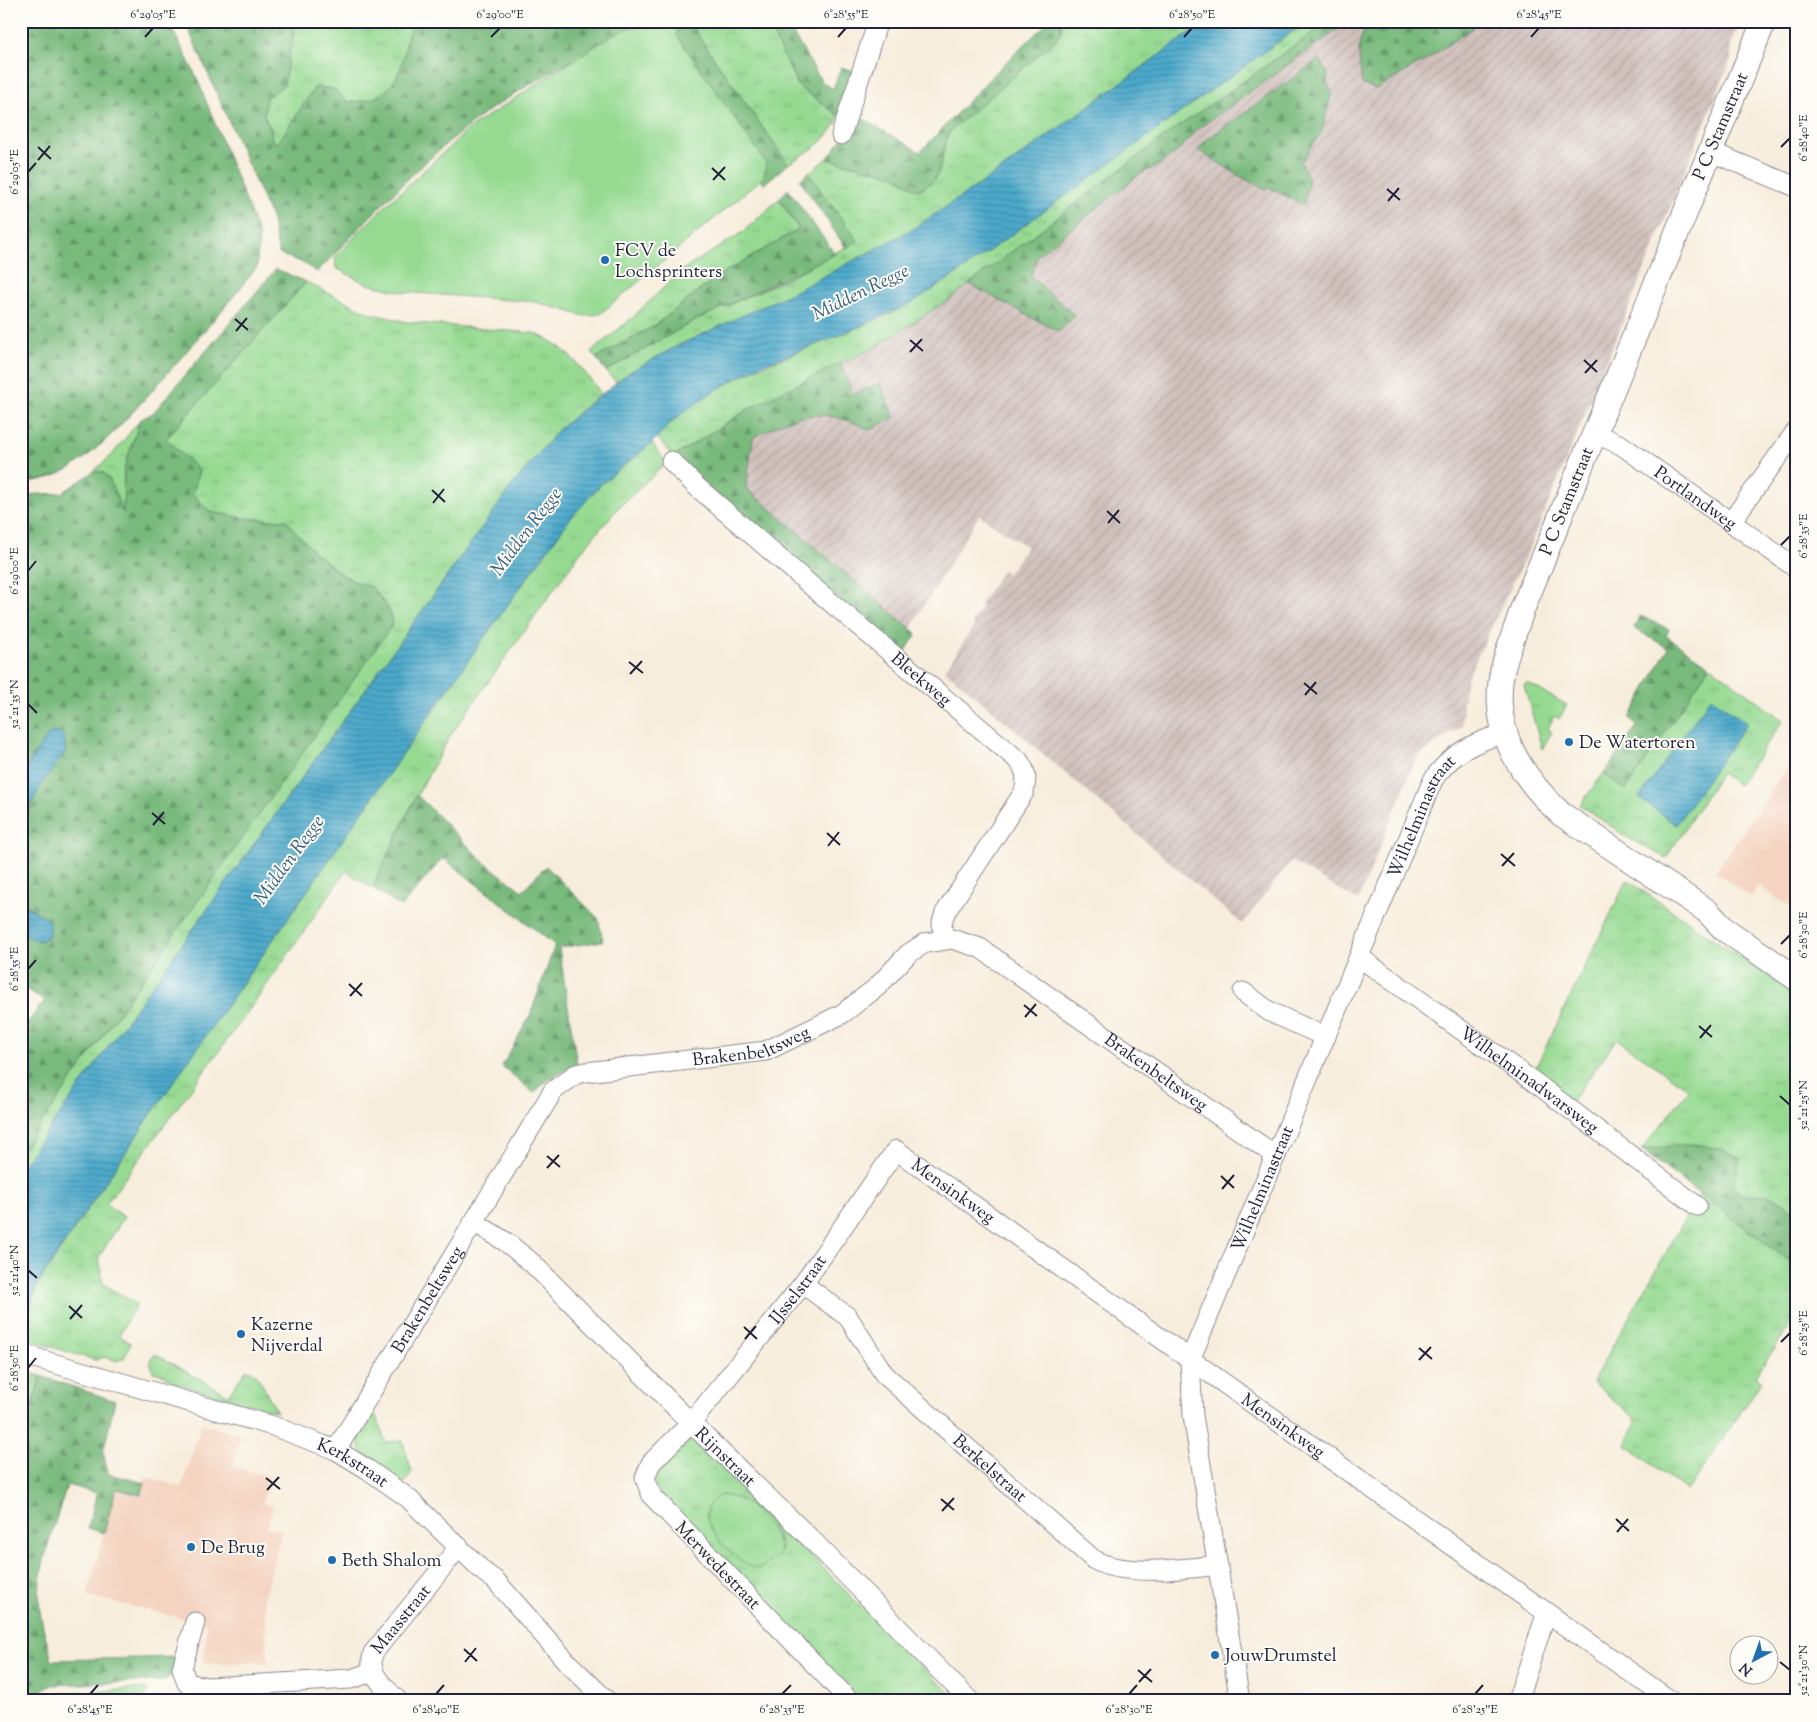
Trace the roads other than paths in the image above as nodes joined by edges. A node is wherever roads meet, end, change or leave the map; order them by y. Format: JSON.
{"nodes":[{"id":1,"x":878,"y":21,"type":"edge"},
{"id":2,"x":1764,"y":21,"type":"edge"},
{"id":3,"x":841,"y":135,"type":"dead end"},
{"id":4,"x":1709,"y":150,"type":"junction"},
{"id":5,"x":1796,"y":186,"type":"edge"},
{"id":6,"x":1796,"y":431,"type":"edge"},
{"id":7,"x":1594,"y":433,"type":"junction"},
{"id":8,"x":671,"y":461,"type":"dead end"},
{"id":9,"x":1731,"y":522,"type":"junction"},
{"id":10,"x":1796,"y":568,"type":"edge"},
{"id":11,"x":1505,"y":733,"type":"junction"},
{"id":12,"x":1707,"y":911,"type":"junction"},
{"id":13,"x":943,"y":939,"type":"junction"},
{"id":14,"x":1359,"y":957,"type":"junction"},
{"id":15,"x":1796,"y":958,"type":"edge"},
{"id":16,"x":1796,"y":978,"type":"edge"},
{"id":17,"x":1243,"y":992,"type":"dead end"},
{"id":18,"x":1326,"y":1037,"type":"junction"},
{"id":19,"x":896,"y":1150,"type":"joint"},
{"id":20,"x":1276,"y":1156,"type":"junction"},
{"id":21,"x":1697,"y":1206,"type":"dead end"},
{"id":22,"x":474,"y":1222,"type":"junction"},
{"id":23,"x":804,"y":1284,"type":"junction"},
{"id":24,"x":21,"y":1354,"type":"edge"},
{"id":25,"x":1190,"y":1360,"type":"junction"},
{"id":26,"x":691,"y":1423,"type":"junction"},
{"id":27,"x":336,"y":1450,"type":"junction"},
{"id":28,"x":459,"y":1547,"type":"junction"},
{"id":29,"x":1218,"y":1565,"type":"junction"},
{"id":30,"x":1547,"y":1612,"type":"junction"},
{"id":31,"x":195,"y":1622,"type":"dead end"},
{"id":32,"x":372,"y":1672,"type":"junction"},
{"id":33,"x":237,"y":1693,"type":"edge"},
{"id":34,"x":605,"y":1700,"type":"edge"},
{"id":35,"x":398,"y":1701,"type":"edge"},
{"id":36,"x":850,"y":1701,"type":"edge"},
{"id":37,"x":970,"y":1701,"type":"edge"},
{"id":38,"x":1240,"y":1701,"type":"edge"},
{"id":39,"x":1517,"y":1701,"type":"edge"},
{"id":40,"x":1671,"y":1701,"type":"edge"}],
"edges":[{"from":1,"to":3,"type":"street"},
{"from":2,"to":4,"type":"street","name":"P C Stamstraat"},
{"from":4,"to":5,"type":"street"},
{"from":4,"to":7,"type":"street","name":"P C Stamstraat"},
{"from":6,"to":9,"type":"street"},
{"from":7,"to":9,"type":"street","name":"Portlandweg"},
{"from":7,"to":11,"type":"street","name":"P C Stamstraat"},
{"from":8,"to":13,"type":"street","name":"Bleekweg"},
{"from":9,"to":10,"type":"street","name":"Portlandweg"},
{"from":11,"to":12,"type":"street","name":"P C Stamstraat"},
{"from":11,"to":14,"type":"street","name":"Wilhelminastraat"},
{"from":12,"to":15,"type":"street","name":"P C Stamstraat"},
{"from":12,"to":16,"type":"street","name":"P C Stamstraat"},
{"from":13,"to":20,"type":"street","name":"Brakenbeltsweg"},
{"from":13,"to":22,"type":"street","name":"Brakenbeltsweg"},
{"from":14,"to":18,"type":"street","name":"Wilhelminastraat"},
{"from":14,"to":21,"type":"street","name":"Wilhelminadwarsweg"},
{"from":17,"to":18,"type":"street"},
{"from":18,"to":20,"type":"street","name":"Wilhelminastraat"},
{"from":19,"to":23,"type":"street","name":"IJsselstraat"},
{"from":19,"to":25,"type":"street","name":"Mensinkweg"},
{"from":20,"to":25,"type":"street","name":"Wilhelminastraat"},
{"from":22,"to":26,"type":"street","name":"Rijnstraat"},
{"from":22,"to":27,"type":"street","name":"Brakenbeltsweg"},
{"from":23,"to":26,"type":"street","name":"IJsselstraat"},
{"from":23,"to":29,"type":"street","name":"Berkelstraat"},
{"from":24,"to":27,"type":"street","name":"Kerkstraat"},
{"from":25,"to":29,"type":"street","name":"Wilhelminastraat"},
{"from":25,"to":30,"type":"street","name":"Mensinkweg"},
{"from":26,"to":36,"type":"street","name":"Merwedestraat"},
{"from":26,"to":37,"type":"street","name":"Rijnstraat"},
{"from":27,"to":28,"type":"street","name":"Kerkstraat"},
{"from":28,"to":32,"type":"street","name":"Maasstraat"},
{"from":28,"to":34,"type":"street","name":"Kerkstraat"},
{"from":29,"to":38,"type":"street","name":"Wilhelminastraat"},
{"from":30,"to":39,"type":"street"},
{"from":30,"to":40,"type":"street","name":"Mensinkweg"},
{"from":31,"to":33,"type":"street","name":"Maasstraat"},
{"from":32,"to":33,"type":"street","name":"Maasstraat"},
{"from":32,"to":35,"type":"street","name":"Maasstraat"}]}
